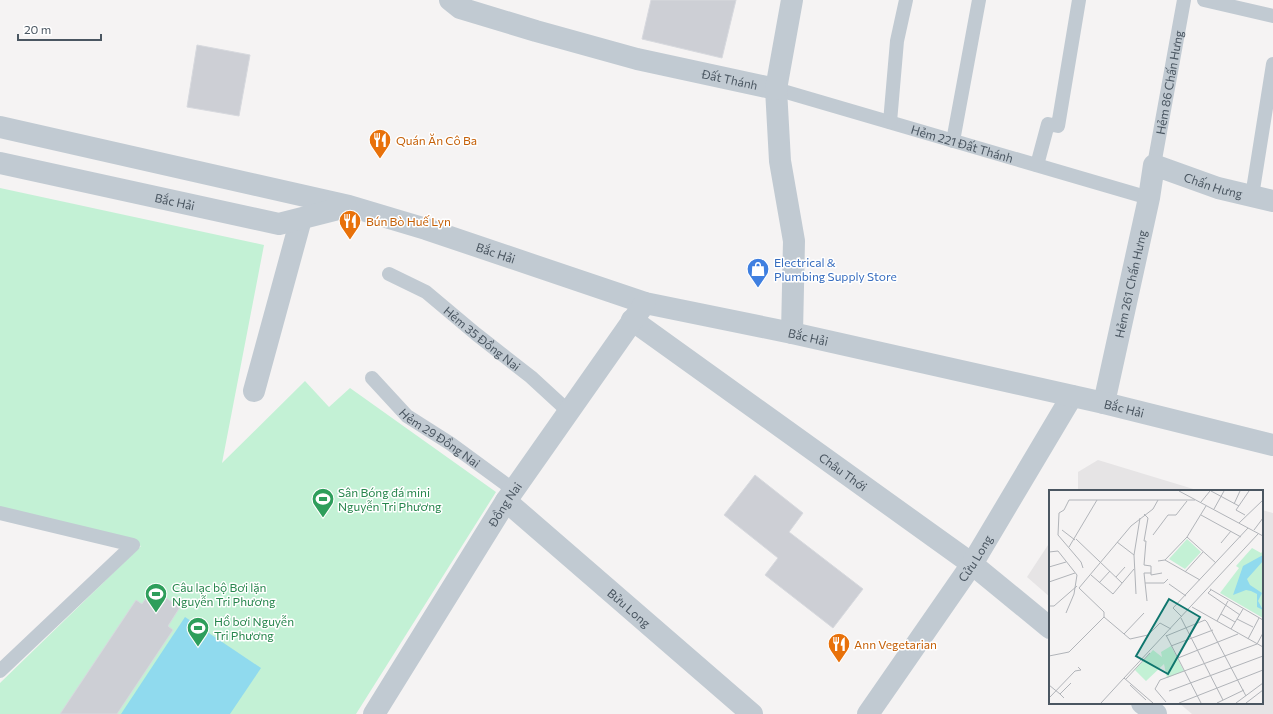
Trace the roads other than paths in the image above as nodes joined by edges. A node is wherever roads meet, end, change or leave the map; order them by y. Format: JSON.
{"nodes":[{"id":1,"x":450,"y":0,"type":"edge"},
{"id":2,"x":791,"y":0,"type":"edge"},
{"id":3,"x":906,"y":0,"type":"edge"},
{"id":4,"x":979,"y":0,"type":"edge"},
{"id":5,"x":1079,"y":0,"type":"edge"},
{"id":6,"x":1184,"y":0,"type":"edge"},
{"id":7,"x":1204,"y":0,"type":"edge"},
{"id":8,"x":1273,"y":16,"type":"edge"},
{"id":9,"x":1273,"y":64,"type":"edge"},
{"id":10,"x":776,"y":89,"type":"junction"},
{"id":11,"x":890,"y":122,"type":"junction"},
{"id":12,"x":0,"y":127,"type":"edge"},
{"id":13,"x":953,"y":141,"type":"junction"},
{"id":14,"x":0,"y":163,"type":"edge"},
{"id":15,"x":1036,"y":165,"type":"junction"},
{"id":16,"x":1154,"y":165,"type":"junction"},
{"id":17,"x":1149,"y":198,"type":"junction"},
{"id":18,"x":1263,"y":198,"type":"edge"},
{"id":19,"x":349,"y":206,"type":"junction"},
{"id":20,"x":302,"y":219,"type":"junction"},
{"id":21,"x":389,"y":274,"type":"dead end"},
{"id":22,"x":645,"y":303,"type":"junction"},
{"id":23,"x":632,"y":320,"type":"junction"},
{"id":24,"x":792,"y":333,"type":"junction"},
{"id":25,"x":372,"y":378,"type":"dead end"},
{"id":26,"x":254,"y":391,"type":"dead end"},
{"id":27,"x":1072,"y":396,"type":"junction"},
{"id":28,"x":1104,"y":403,"type":"junction"},
{"id":29,"x":568,"y":411,"type":"junction"},
{"id":30,"x":1273,"y":445,"type":"edge"},
{"id":31,"x":510,"y":496,"type":"junction"},
{"id":32,"x":0,"y":513,"type":"edge"},
{"id":33,"x":972,"y":564,"type":"junction"},
{"id":34,"x":1049,"y":627,"type":"edge"},
{"id":35,"x":0,"y":671,"type":"edge"},
{"id":36,"x":1143,"y":704,"type":"edge"},
{"id":37,"x":374,"y":714,"type":"edge"},
{"id":38,"x":752,"y":714,"type":"edge"},
{"id":39,"x":868,"y":714,"type":"edge"},
{"id":40,"x":1156,"y":714,"type":"edge"}],
"edges":[{"from":1,"to":10,"type":"street","name":"Đất Thánh"},
{"from":2,"to":10,"type":"street"},
{"from":3,"to":11,"type":"lane"},
{"from":4,"to":13,"type":"lane"},
{"from":5,"to":15,"type":"lane"},
{"from":6,"to":16,"type":"lane","name":"Hẻm 86 Chấn Hưng"},
{"from":7,"to":8,"type":"lane"},
{"from":9,"to":18,"type":"lane"},
{"from":10,"to":11,"type":"lane","name":"Hẻm 221 Đất Thánh"},
{"from":10,"to":24,"type":"street"},
{"from":11,"to":13,"type":"lane","name":"Hẻm 221 Đất Thánh"},
{"from":12,"to":19,"type":"street","name":"Bắc Hải"},
{"from":13,"to":15,"type":"lane","name":"Hẻm 221 Đất Thánh"},
{"from":14,"to":20,"type":"street","name":"Bắc Hải"},
{"from":15,"to":17,"type":"lane","name":"Hẻm 221 Đất Thánh"},
{"from":16,"to":17,"type":"street","name":"Hẻm 261 Chấn Hưng"},
{"from":16,"to":18,"type":"street","name":"Chấn Hưng"},
{"from":17,"to":28,"type":"street","name":"Hẻm 261 Chấn Hưng"},
{"from":19,"to":20,"type":"street","name":"Bắc Hải"},
{"from":19,"to":22,"type":"street","name":"Bắc Hải"},
{"from":20,"to":26,"type":"street"},
{"from":21,"to":29,"type":"lane","name":"Hẻm 35 Đồng Nai"},
{"from":22,"to":23,"type":"street","name":"Đồng Nai"},
{"from":22,"to":24,"type":"street","name":"Bắc Hải"},
{"from":23,"to":29,"type":"street","name":"Đồng Nai"},
{"from":23,"to":33,"type":"street","name":"Châu Thới"},
{"from":24,"to":27,"type":"street","name":"Bắc Hải"},
{"from":25,"to":31,"type":"lane","name":"Hẻm 29 Đồng Nai"},
{"from":27,"to":28,"type":"street","name":"Bắc Hải"},
{"from":27,"to":33,"type":"street","name":"Cửu Long"},
{"from":28,"to":30,"type":"street","name":"Bắc Hải"},
{"from":29,"to":31,"type":"street","name":"Đồng Nai"},
{"from":31,"to":37,"type":"street","name":"Đồng Nai"},
{"from":31,"to":38,"type":"street","name":"Bửu Long"},
{"from":32,"to":35,"type":"lane"},
{"from":33,"to":34,"type":"street","name":"Châu Thới"},
{"from":33,"to":39,"type":"street","name":"Cửu Long"},
{"from":36,"to":40,"type":"street"}]}
